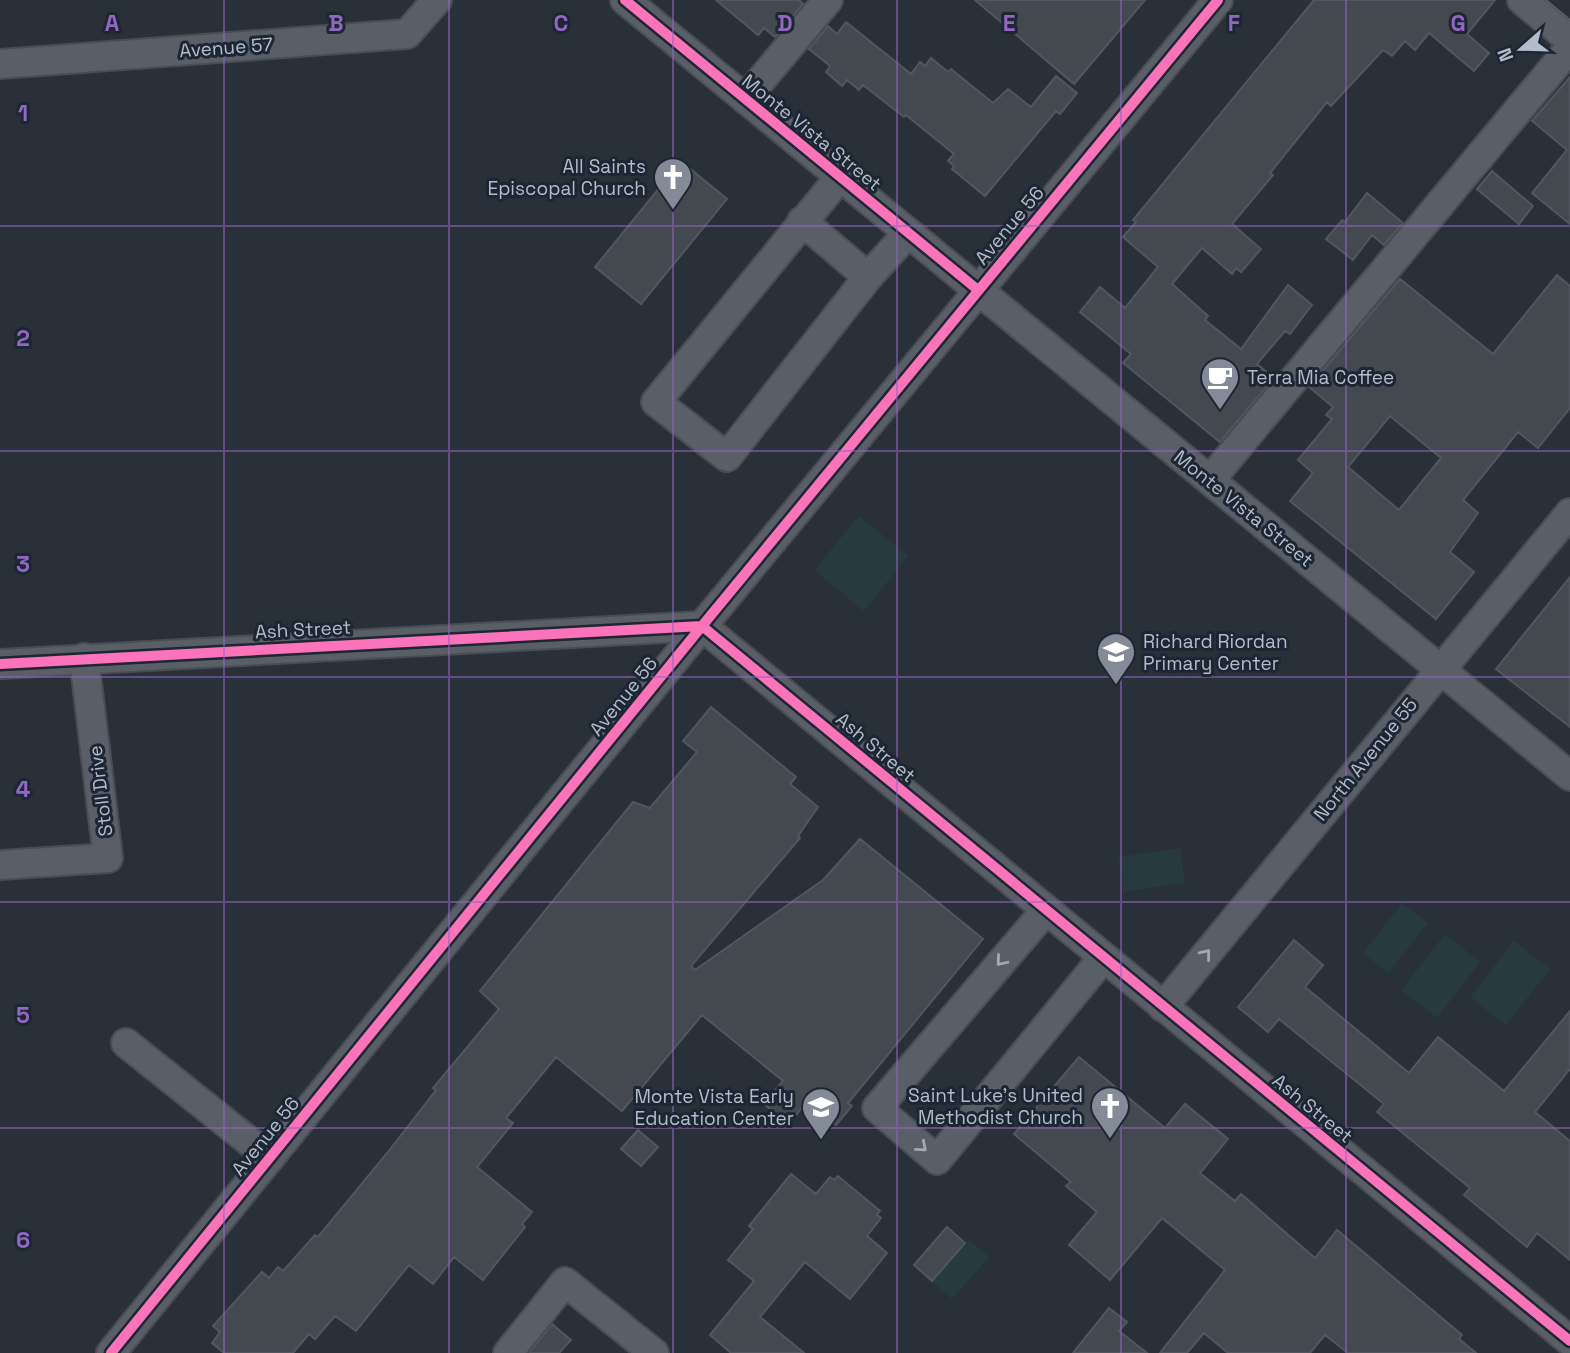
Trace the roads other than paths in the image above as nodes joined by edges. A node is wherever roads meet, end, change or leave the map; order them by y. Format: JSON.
{"nodes":[{"id":1,"x":438,"y":0,"type":"edge"},
{"id":2,"x":625,"y":0,"type":"edge"},
{"id":3,"x":828,"y":0,"type":"edge"},
{"id":4,"x":1218,"y":0,"type":"edge"},
{"id":5,"x":1522,"y":0,"type":"edge"},
{"id":6,"x":1570,"y":40,"type":"edge"},
{"id":7,"x":1570,"y":48,"type":"edge"},
{"id":8,"x":0,"y":64,"type":"edge"},
{"id":9,"x":745,"y":99,"type":"junction"},
{"id":10,"x":840,"y":177,"type":"junction"},
{"id":11,"x":802,"y":221,"type":"junction"},
{"id":12,"x":908,"y":233,"type":"junction"},
{"id":13,"x":868,"y":277,"type":"junction"},
{"id":14,"x":978,"y":290,"type":"junction"},
{"id":15,"x":1210,"y":480,"type":"junction"},
{"id":16,"x":1570,"y":513,"type":"edge"},
{"id":17,"x":702,"y":626,"type":"junction"},
{"id":18,"x":84,"y":658,"type":"junction"},
{"id":19,"x":0,"y":664,"type":"edge"},
{"id":20,"x":1439,"y":669,"type":"junction"},
{"id":21,"x":1570,"y":776,"type":"edge"},
{"id":22,"x":0,"y":865,"type":"edge"},
{"id":23,"x":1045,"y":910,"type":"junction"},
{"id":24,"x":1103,"y":958,"type":"junction"},
{"id":25,"x":1163,"y":1007,"type":"junction"},
{"id":26,"x":126,"y":1043,"type":"dead end"},
{"id":27,"x":270,"y":1158,"type":"junction"},
{"id":28,"x":1570,"y":1342,"type":"edge"},
{"id":29,"x":111,"y":1353,"type":"edge"},
{"id":30,"x":508,"y":1353,"type":"edge"},
{"id":31,"x":654,"y":1353,"type":"edge"}],
"edges":[{"from":1,"to":8,"type":"street","name":"Avenue 57"},
{"from":2,"to":9,"type":"street","name":"Monte Vista Street"},
{"from":3,"to":9,"type":"street"},
{"from":4,"to":14,"type":"street","name":"Avenue 56"},
{"from":5,"to":6,"type":"street"},
{"from":7,"to":15,"type":"street"},
{"from":9,"to":10,"type":"street","name":"Monte Vista Street"},
{"from":10,"to":11,"type":"street"},
{"from":10,"to":12,"type":"street","name":"Monte Vista Street"},
{"from":11,"to":13,"type":"street"},
{"from":11,"to":13,"type":"street"},
{"from":12,"to":13,"type":"street"},
{"from":12,"to":14,"type":"street","name":"Monte Vista Street"},
{"from":14,"to":15,"type":"street","name":"Monte Vista Street"},
{"from":14,"to":17,"type":"street","name":"Avenue 56"},
{"from":15,"to":20,"type":"street","name":"Monte Vista Street"},
{"from":16,"to":20,"type":"street","name":"North Avenue 55"},
{"from":17,"to":18,"type":"street","name":"Ash Street"},
{"from":17,"to":23,"type":"street","name":"Ash Street"},
{"from":17,"to":27,"type":"street","name":"Avenue 56"},
{"from":18,"to":19,"type":"street","name":"Ash Street"},
{"from":18,"to":22,"type":"street","name":"Stoll Drive"},
{"from":20,"to":21,"type":"street","name":"Monte Vista Street"},
{"from":25,"to":20,"type":"street","name":"North Avenue 55","one_way":true},
{"from":23,"to":24,"type":"street","name":"Ash Street"},
{"from":23,"to":24,"type":"street","one_way":true},
{"from":24,"to":25,"type":"street","name":"Ash Street"},
{"from":25,"to":28,"type":"street","name":"Ash Street"},
{"from":26,"to":27,"type":"street"},
{"from":27,"to":29,"type":"street","name":"Avenue 56"},
{"from":30,"to":31,"type":"street"}]}
